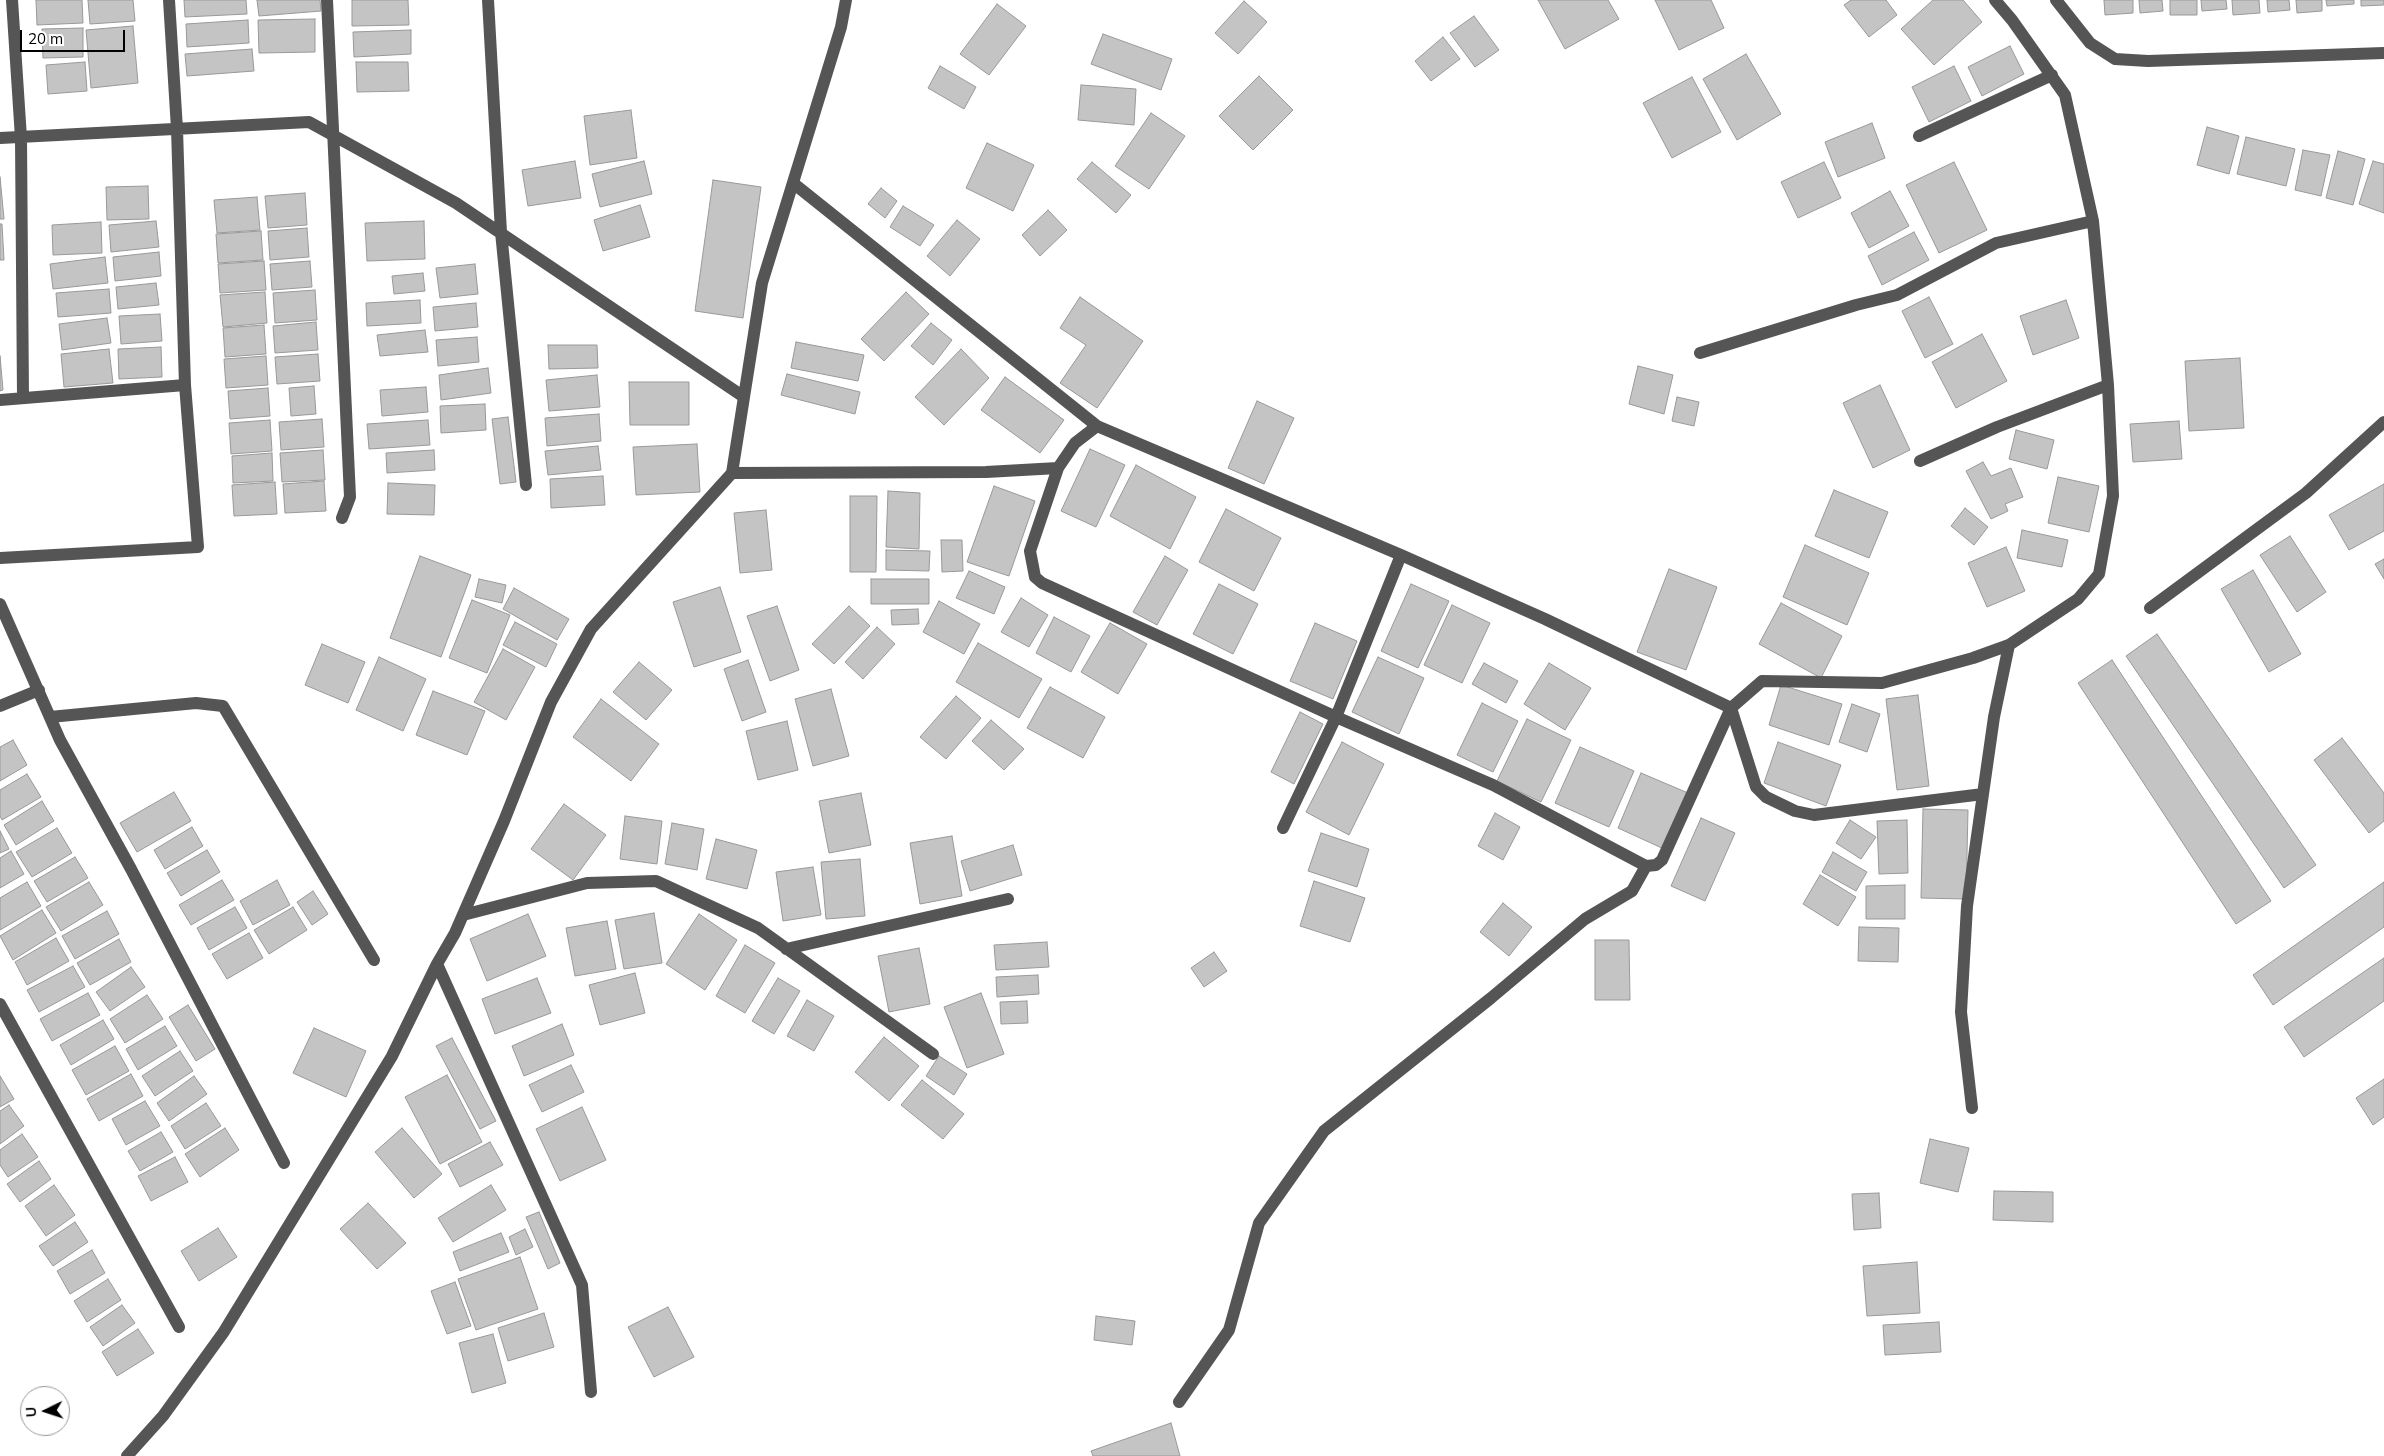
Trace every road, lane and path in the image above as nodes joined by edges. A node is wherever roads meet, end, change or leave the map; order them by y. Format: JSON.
{"nodes":[{"id":1,"x":12,"y":0,"type":"edge"},
{"id":2,"x":169,"y":0,"type":"edge"},
{"id":3,"x":327,"y":0,"type":"edge"},
{"id":4,"x":488,"y":0,"type":"edge"},
{"id":5,"x":846,"y":0,"type":"edge"},
{"id":6,"x":1995,"y":0,"type":"edge"},
{"id":7,"x":2056,"y":0,"type":"edge"},
{"id":8,"x":2384,"y":53,"type":"edge"},
{"id":9,"x":2052,"y":75,"type":"junction"},
{"id":10,"x":177,"y":129,"type":"junction"},
{"id":11,"x":334,"y":136,"type":"junction"},
{"id":12,"x":1919,"y":136,"type":"dead end"},
{"id":13,"x":0,"y":138,"type":"edge"},
{"id":14,"x":21,"y":138,"type":"junction"},
{"id":15,"x":793,"y":183,"type":"junction"},
{"id":16,"x":2093,"y":221,"type":"junction"},
{"id":17,"x":501,"y":232,"type":"junction"},
{"id":18,"x":1700,"y":353,"type":"dead end"},
{"id":19,"x":185,"y":385,"type":"junction"},
{"id":20,"x":2108,"y":385,"type":"junction"},
{"id":21,"x":744,"y":397,"type":"junction"},
{"id":22,"x":23,"y":398,"type":"junction"},
{"id":23,"x":0,"y":400,"type":"edge"},
{"id":24,"x":2384,"y":422,"type":"edge"},
{"id":25,"x":1097,"y":426,"type":"junction"},
{"id":26,"x":1920,"y":461,"type":"dead end"},
{"id":27,"x":1058,"y":468,"type":"junction"},
{"id":28,"x":732,"y":473,"type":"junction"},
{"id":29,"x":526,"y":486,"type":"dead end"},
{"id":30,"x":342,"y":518,"type":"dead end"},
{"id":31,"x":1401,"y":555,"type":"junction"},
{"id":32,"x":0,"y":558,"type":"edge"},
{"id":33,"x":0,"y":604,"type":"edge"},
{"id":34,"x":2150,"y":608,"type":"dead end"},
{"id":35,"x":2009,"y":645,"type":"junction"},
{"id":36,"x":39,"y":690,"type":"junction"},
{"id":37,"x":0,"y":706,"type":"edge"},
{"id":38,"x":1731,"y":708,"type":"junction"},
{"id":39,"x":50,"y":718,"type":"junction"},
{"id":40,"x":1336,"y":718,"type":"junction"},
{"id":41,"x":1984,"y":794,"type":"junction"},
{"id":42,"x":1283,"y":828,"type":"dead end"},
{"id":43,"x":1646,"y":866,"type":"junction"},
{"id":44,"x":1008,"y":899,"type":"dead end"},
{"id":45,"x":463,"y":915,"type":"junction"},
{"id":46,"x":786,"y":949,"type":"junction"},
{"id":47,"x":374,"y":960,"type":"dead end"},
{"id":48,"x":437,"y":964,"type":"junction"},
{"id":49,"x":0,"y":1004,"type":"edge"},
{"id":50,"x":933,"y":1054,"type":"dead end"},
{"id":51,"x":1972,"y":1108,"type":"dead end"},
{"id":52,"x":284,"y":1163,"type":"dead end"},
{"id":53,"x":179,"y":1328,"type":"dead end"},
{"id":54,"x":591,"y":1392,"type":"dead end"},
{"id":55,"x":1179,"y":1402,"type":"dead end"},
{"id":56,"x":127,"y":1456,"type":"edge"}],
"edges":[{"from":1,"to":14,"type":"street"},
{"from":2,"to":10,"type":"street"},
{"from":3,"to":11,"type":"street"},
{"from":4,"to":17,"type":"street"},
{"from":5,"to":15,"type":"street"},
{"from":6,"to":9,"type":"street"},
{"from":7,"to":8,"type":"street"},
{"from":9,"to":12,"type":"street"},
{"from":9,"to":16,"type":"street"},
{"from":10,"to":11,"type":"street"},
{"from":10,"to":14,"type":"street"},
{"from":10,"to":19,"type":"street"},
{"from":11,"to":17,"type":"street"},
{"from":11,"to":30,"type":"street"},
{"from":13,"to":14,"type":"street"},
{"from":14,"to":22,"type":"street"},
{"from":15,"to":21,"type":"street"},
{"from":15,"to":25,"type":"street"},
{"from":16,"to":18,"type":"street"},
{"from":16,"to":20,"type":"street"},
{"from":17,"to":21,"type":"street"},
{"from":17,"to":29,"type":"street"},
{"from":19,"to":22,"type":"street"},
{"from":19,"to":32,"type":"street"},
{"from":20,"to":26,"type":"street"},
{"from":20,"to":35,"type":"street"},
{"from":21,"to":28,"type":"street"},
{"from":22,"to":23,"type":"street"},
{"from":24,"to":34,"type":"street"},
{"from":25,"to":27,"type":"street"},
{"from":25,"to":31,"type":"street"},
{"from":27,"to":28,"type":"street"},
{"from":27,"to":40,"type":"street"},
{"from":28,"to":45,"type":"street"},
{"from":31,"to":38,"type":"street"},
{"from":31,"to":40,"type":"street"},
{"from":33,"to":36,"type":"street"},
{"from":35,"to":38,"type":"street"},
{"from":35,"to":41,"type":"street"},
{"from":36,"to":37,"type":"street"},
{"from":36,"to":39,"type":"street"},
{"from":38,"to":41,"type":"street"},
{"from":38,"to":43,"type":"street"},
{"from":39,"to":47,"type":"street"},
{"from":39,"to":52,"type":"street"},
{"from":40,"to":42,"type":"street"},
{"from":40,"to":43,"type":"street"},
{"from":41,"to":51,"type":"street"},
{"from":43,"to":55,"type":"street"},
{"from":44,"to":46,"type":"street"},
{"from":45,"to":46,"type":"street"},
{"from":45,"to":48,"type":"street"},
{"from":46,"to":50,"type":"street"},
{"from":48,"to":54,"type":"street"},
{"from":48,"to":56,"type":"street"},
{"from":49,"to":53,"type":"street"}]}
